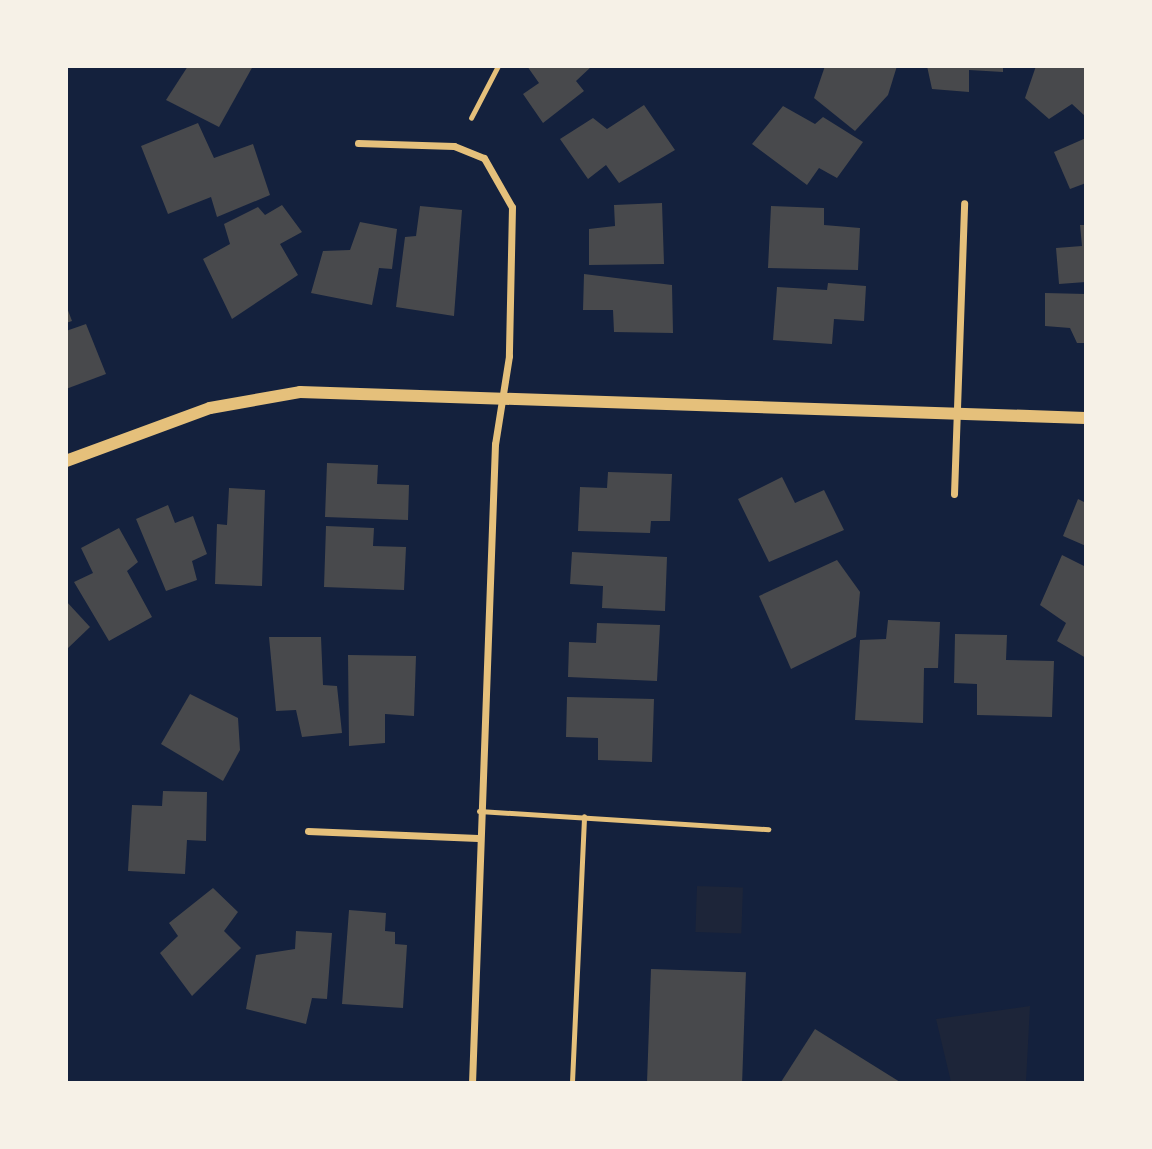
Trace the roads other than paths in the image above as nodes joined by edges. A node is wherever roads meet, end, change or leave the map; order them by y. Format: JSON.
{"nodes":[{"id":1,"x":358,"y":143,"type":"dead end"},
{"id":2,"x":964,"y":203,"type":"dead end"},
{"id":3,"x":503,"y":396,"type":"junction"},
{"id":4,"x":956,"y":415,"type":"junction"},
{"id":5,"x":1086,"y":418,"type":"edge"},
{"id":6,"x":66,"y":461,"type":"edge"},
{"id":7,"x":954,"y":494,"type":"dead end"},
{"id":8,"x":480,"y":811,"type":"junction"},
{"id":9,"x":584,"y":816,"type":"junction"},
{"id":10,"x":768,"y":829,"type":"dead end"},
{"id":11,"x":308,"y":831,"type":"dead end"},
{"id":12,"x":478,"y":838,"type":"junction"},
{"id":13,"x":472,"y":1083,"type":"edge"},
{"id":14,"x":572,"y":1083,"type":"edge"}],
"edges":[{"from":1,"to":3,"type":"street"},
{"from":2,"to":4,"type":"street"},
{"from":3,"to":4,"type":"street"},
{"from":3,"to":6,"type":"street"},
{"from":3,"to":8,"type":"street"},
{"from":4,"to":5,"type":"street"},
{"from":4,"to":7,"type":"street"},
{"from":8,"to":9,"type":"lane"},
{"from":8,"to":12,"type":"street"},
{"from":9,"to":10,"type":"lane"},
{"from":9,"to":14,"type":"lane"},
{"from":11,"to":12,"type":"street"},
{"from":12,"to":13,"type":"street"}]}
